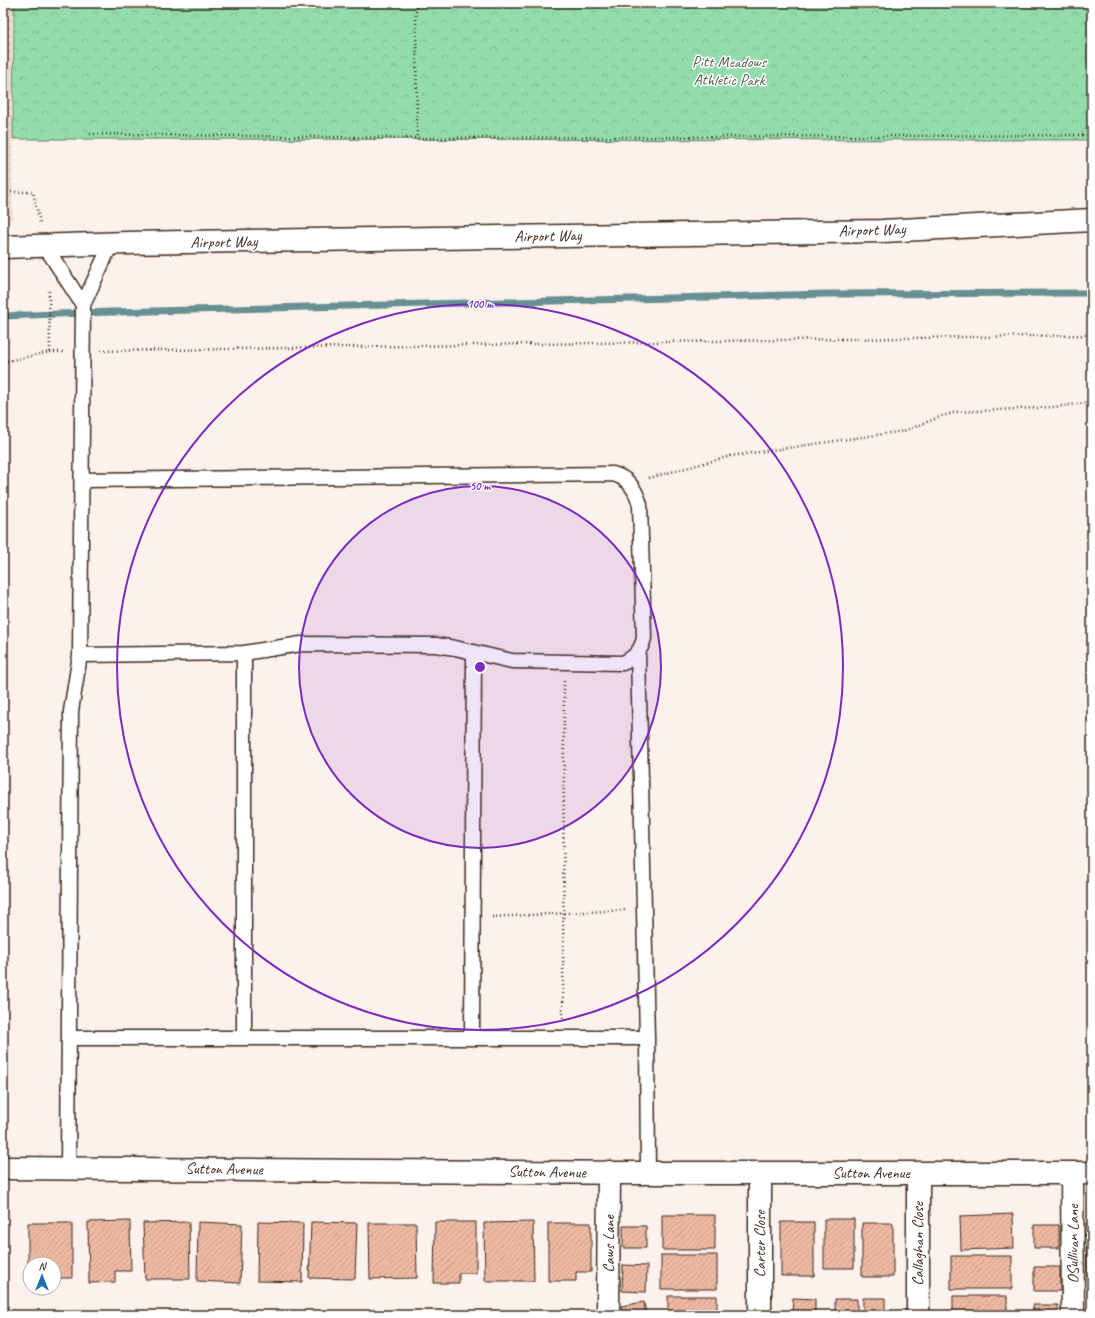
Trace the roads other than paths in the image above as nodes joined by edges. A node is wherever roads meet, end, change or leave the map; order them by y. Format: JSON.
{"nodes":[{"id":1,"x":1092,"y":220,"type":"edge"},
{"id":2,"x":111,"y":244,"type":"junction"},
{"id":3,"x":45,"y":246,"type":"junction"},
{"id":4,"x":3,"y":247,"type":"edge"},
{"id":5,"x":83,"y":305,"type":"junction"},
{"id":6,"x":82,"y":480,"type":"junction"},
{"id":7,"x":474,"y":652,"type":"junction"},
{"id":8,"x":244,"y":653,"type":"junction"},
{"id":9,"x":638,"y":653,"type":"junction"},
{"id":10,"x":80,"y":655,"type":"junction"},
{"id":11,"x":69,"y":1038,"type":"junction"},
{"id":12,"x":244,"y":1038,"type":"junction"},
{"id":13,"x":472,"y":1038,"type":"junction"},
{"id":14,"x":647,"y":1038,"type":"junction"},
{"id":15,"x":3,"y":1168,"type":"edge"},
{"id":16,"x":68,"y":1168,"type":"junction"},
{"id":17,"x":609,"y":1172,"type":"junction"},
{"id":18,"x":648,"y":1173,"type":"junction"},
{"id":19,"x":760,"y":1173,"type":"junction"},
{"id":20,"x":918,"y":1173,"type":"junction"},
{"id":21,"x":1082,"y":1173,"type":"edge"},
{"id":22,"x":608,"y":1315,"type":"edge"},
{"id":23,"x":760,"y":1315,"type":"edge"},
{"id":24,"x":918,"y":1315,"type":"edge"},
{"id":25,"x":1073,"y":1315,"type":"edge"}],
"edges":[{"from":1,"to":2,"type":"street","name":"Airport Way"},
{"from":2,"to":3,"type":"street","name":"Airport Way"},
{"from":2,"to":5,"type":"lane"},
{"from":3,"to":4,"type":"street","name":"Airport Way"},
{"from":3,"to":5,"type":"lane"},
{"from":5,"to":6,"type":"lane"},
{"from":6,"to":9,"type":"lane"},
{"from":6,"to":10,"type":"lane"},
{"from":7,"to":8,"type":"lane"},
{"from":7,"to":9,"type":"lane"},
{"from":7,"to":13,"type":"lane"},
{"from":8,"to":10,"type":"lane"},
{"from":8,"to":12,"type":"lane"},
{"from":9,"to":14,"type":"lane"},
{"from":10,"to":11,"type":"lane"},
{"from":11,"to":12,"type":"lane"},
{"from":11,"to":16,"type":"lane"},
{"from":12,"to":13,"type":"lane"},
{"from":13,"to":14,"type":"lane"},
{"from":14,"to":18,"type":"lane"},
{"from":15,"to":16,"type":"street","name":"Sutton Avenue"},
{"from":16,"to":17,"type":"street","name":"Sutton Avenue"},
{"from":17,"to":18,"type":"street","name":"Sutton Avenue"},
{"from":17,"to":22,"type":"street","name":"Caws Lane"},
{"from":18,"to":19,"type":"street","name":"Sutton Avenue"},
{"from":19,"to":20,"type":"street","name":"Sutton Avenue"},
{"from":19,"to":23,"type":"street","name":"Carter Close"},
{"from":20,"to":21,"type":"street","name":"Sutton Avenue"},
{"from":20,"to":24,"type":"street","name":"Callaghan Close"},
{"from":21,"to":25,"type":"street","name":"OSullivan Lane"}]}
